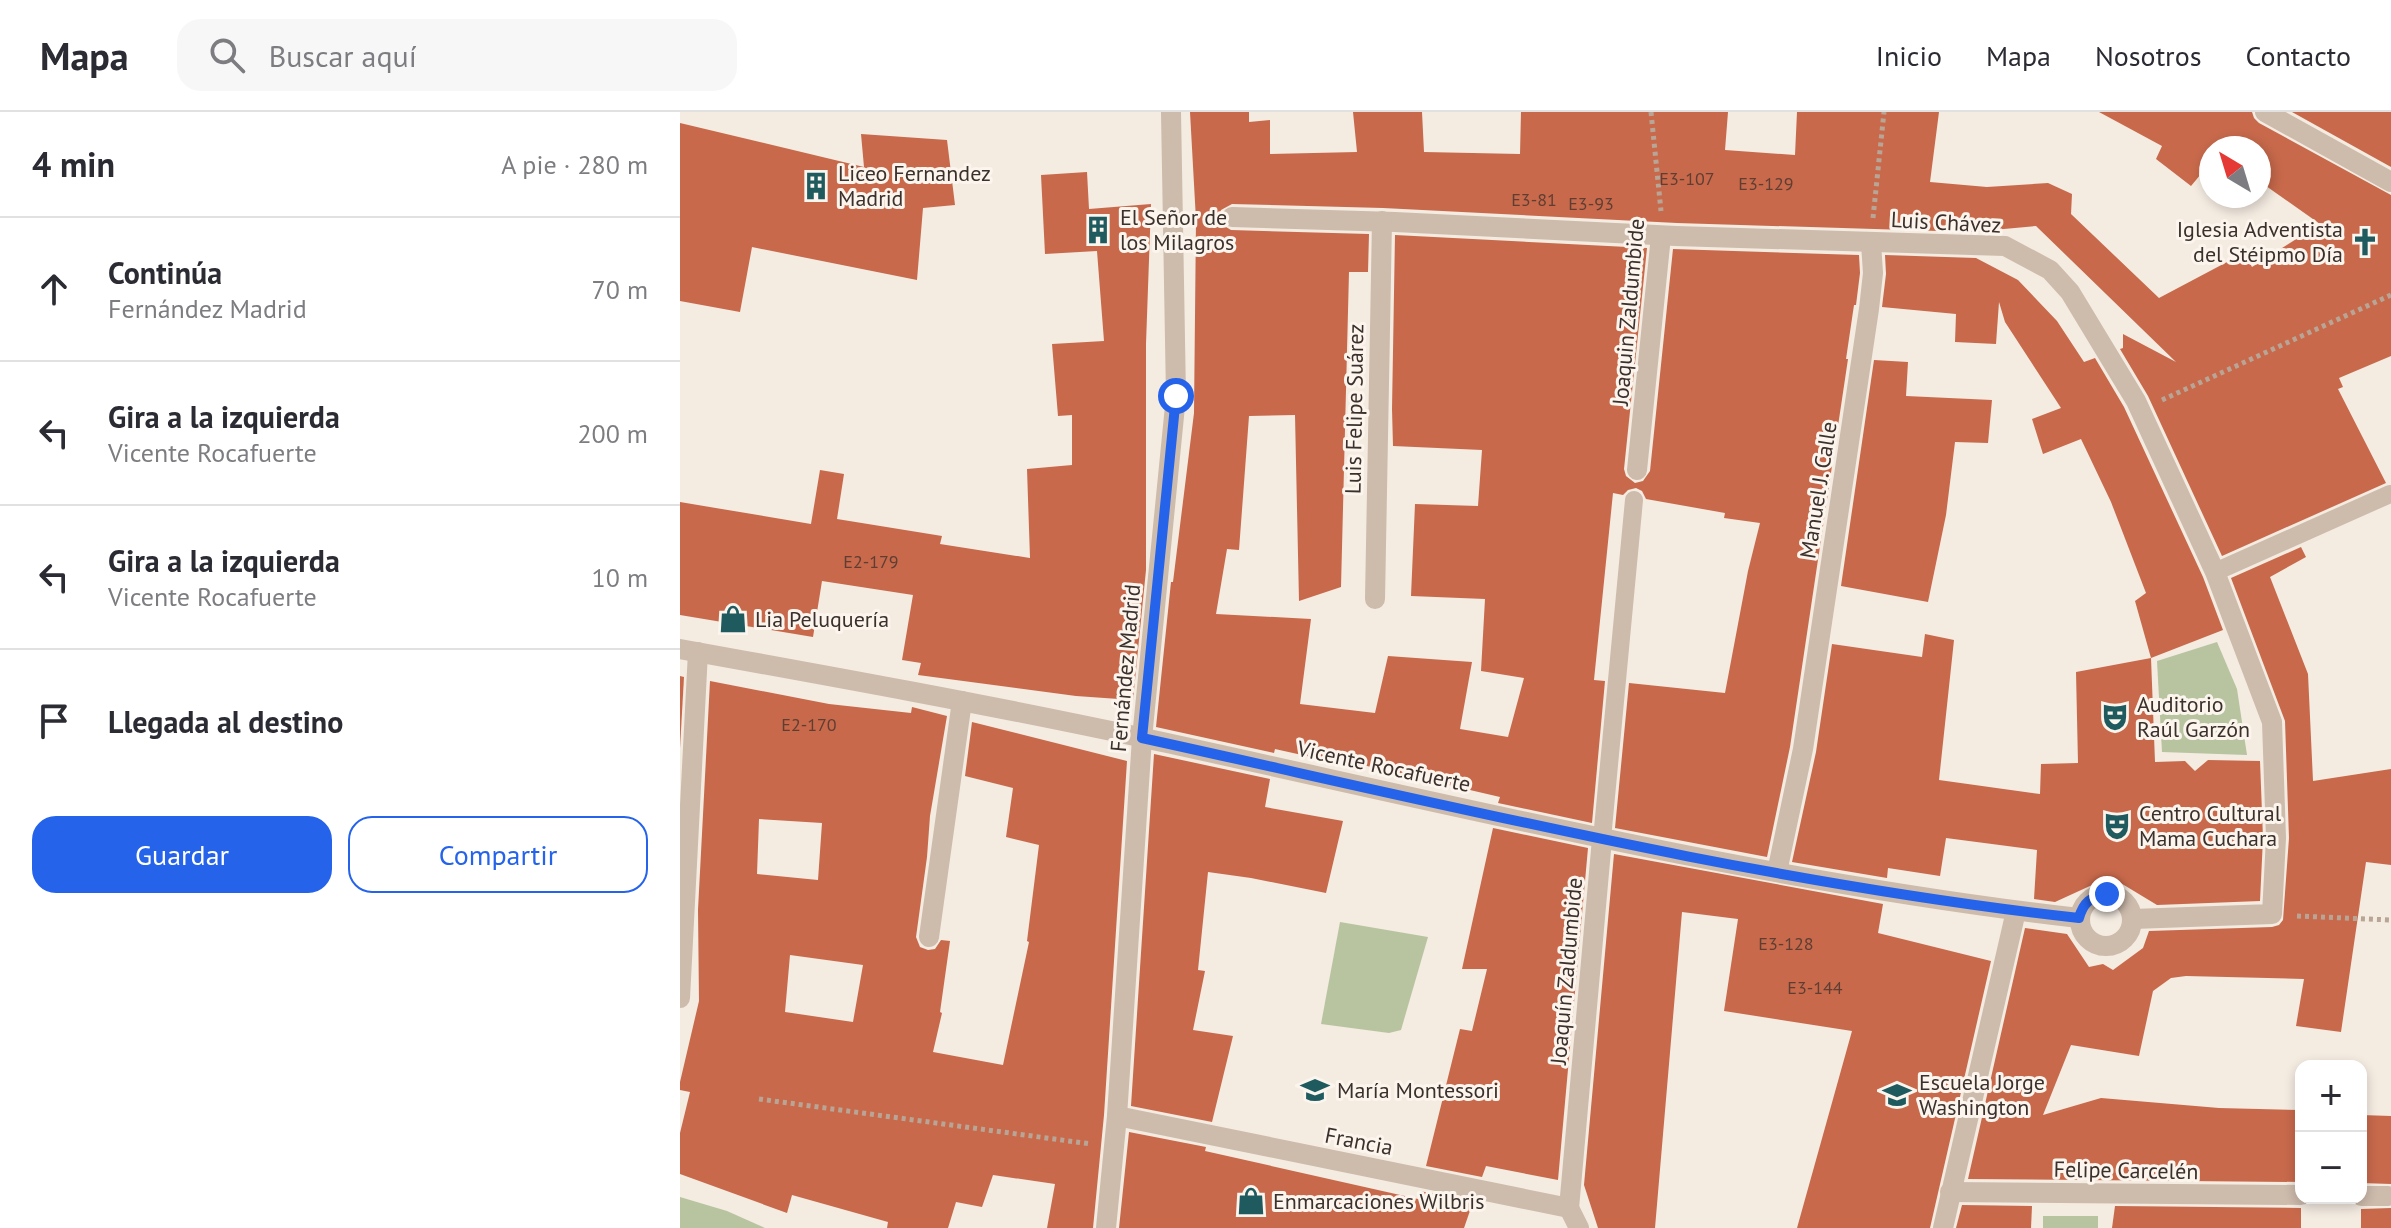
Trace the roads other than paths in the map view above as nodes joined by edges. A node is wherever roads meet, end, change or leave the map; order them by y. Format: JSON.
{"nodes":[{"id":1,"x":1171,"y":112,"type":"edge"},
{"id":2,"x":2265,"y":112,"type":"edge"},
{"id":3,"x":2391,"y":182,"type":"edge"},
{"id":4,"x":1232,"y":217,"type":"dead end"},
{"id":5,"x":1382,"y":221,"type":"junction"},
{"id":6,"x":1661,"y":236,"type":"junction"},
{"id":7,"x":1871,"y":243,"type":"junction"},
{"id":8,"x":1637,"y":470,"type":"dead end"},
{"id":9,"x":2390,"y":494,"type":"edge"},
{"id":10,"x":1634,"y":500,"type":"dead end"},
{"id":11,"x":2215,"y":572,"type":"junction"},
{"id":12,"x":1375,"y":599,"type":"dead end"},
{"id":13,"x":689,"y":650,"type":"edge"},
{"id":14,"x":962,"y":701,"type":"junction"},
{"id":15,"x":1142,"y":738,"type":"junction"},
{"id":16,"x":1602,"y":839,"type":"junction"},
{"id":17,"x":1777,"y":872,"type":"junction"},
{"id":18,"x":2016,"y":911,"type":"junction"},
{"id":19,"x":2079,"y":918,"type":"junction"},
{"id":20,"x":2133,"y":919,"type":"junction"},
{"id":21,"x":929,"y":937,"type":"dead end"},
{"id":22,"x":680,"y":998,"type":"edge"},
{"id":23,"x":1117,"y":1116,"type":"junction"},
{"id":24,"x":1950,"y":1192,"type":"junction"},
{"id":25,"x":2295,"y":1195,"type":"edge"},
{"id":26,"x":2367,"y":1196,"type":"edge"},
{"id":27,"x":2388,"y":1196,"type":"dead end"},
{"id":28,"x":1569,"y":1208,"type":"junction"},
{"id":29,"x":1106,"y":1228,"type":"edge"},
{"id":30,"x":1579,"y":1228,"type":"edge"},
{"id":31,"x":1943,"y":1228,"type":"edge"}],
"edges":[{"from":1,"to":15,"type":"street","name":"Fernández Madrid"},
{"from":2,"to":3,"type":"street"},
{"from":4,"to":5,"type":"street","name":"Luis Chávez"},
{"from":5,"to":6,"type":"street","name":"Luis Chávez"},
{"from":5,"to":12,"type":"street","name":"Luis Felipe Suárez"},
{"from":6,"to":7,"type":"street","name":"Luis Chávez"},
{"from":6,"to":8,"type":"street","name":"Joaquin Zaldumbide"},
{"from":7,"to":11,"type":"street","name":"Luis Chávez"},
{"from":7,"to":17,"type":"street","name":"Manuel J. Calle"},
{"from":9,"to":11,"type":"lane"},
{"from":10,"to":16,"type":"lane","name":"Joaquín Zaldumbide"},
{"from":11,"to":20,"type":"street","name":"Luis Chávez"},
{"from":13,"to":14,"type":"street","name":"Vicente Rocafuerte"},
{"from":13,"to":22,"type":"street"},
{"from":14,"to":15,"type":"street","name":"Vicente Rocafuerte"},
{"from":14,"to":21,"type":"street"},
{"from":15,"to":16,"type":"street","name":"Vicente Rocafuerte"},
{"from":15,"to":23,"type":"street","name":"Fernández Madrid"},
{"from":16,"to":17,"type":"street","name":"Vicente Rocafuerte"},
{"from":16,"to":28,"type":"street","name":"Joaquín Zaldumbide"},
{"from":17,"to":18,"type":"street","name":"Vicente Rocafuerte"},
{"from":18,"to":19,"type":"street","name":"Vicente Rocafuerte"},
{"from":18,"to":24,"type":"street"},
{"from":19,"to":20,"type":"street"},
{"from":19,"to":20,"type":"street"},
{"from":23,"to":28,"type":"street","name":"Francia"},
{"from":23,"to":29,"type":"street","name":"Fernández Madrid"},
{"from":24,"to":25,"type":"street","name":"Felipe Carcelén"},
{"from":24,"to":31,"type":"street"},
{"from":26,"to":27,"type":"street"},
{"from":28,"to":30,"type":"street"}]}
